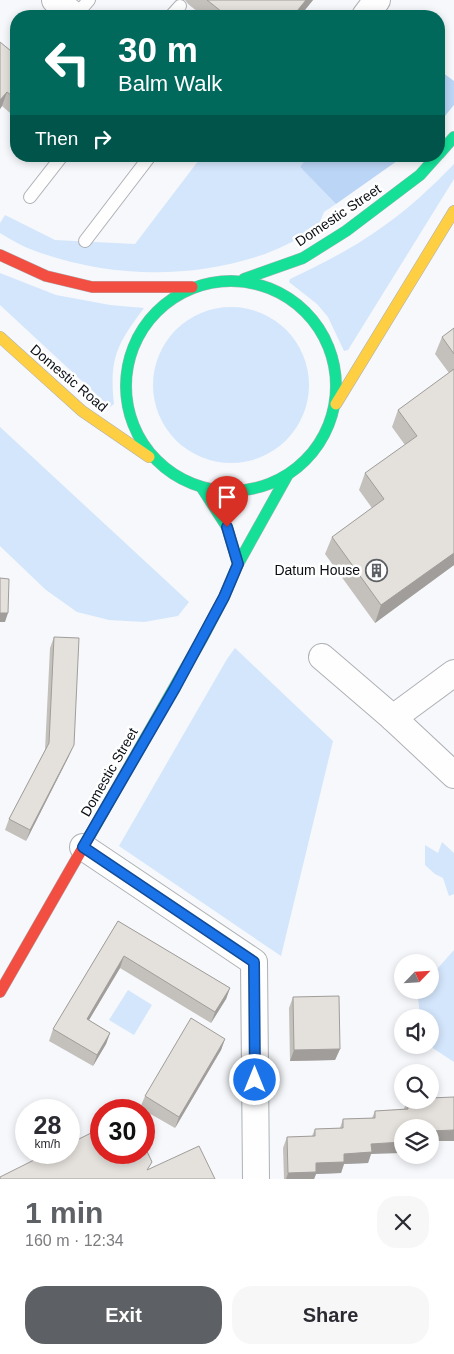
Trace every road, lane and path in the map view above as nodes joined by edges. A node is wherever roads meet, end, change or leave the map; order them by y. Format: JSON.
{"nodes":[{"id":1,"x":55,"y":0,"type":"edge"},
{"id":2,"x":88,"y":0,"type":"edge"},
{"id":3,"x":180,"y":6,"type":"dead end"},
{"id":4,"x":68,"y":10,"type":"edge"},
{"id":5,"x":80,"y":10,"type":"edge"},
{"id":6,"x":176,"y":10,"type":"edge"},
{"id":7,"x":454,"y":137,"type":"edge"},
{"id":8,"x":445,"y":147,"type":"edge"},
{"id":9,"x":57,"y":162,"type":"edge"},
{"id":10,"x":145,"y":162,"type":"edge"},
{"id":11,"x":432,"y":162,"type":"edge"},
{"id":12,"x":30,"y":197,"type":"dead end"},
{"id":13,"x":454,"y":211,"type":"edge"},
{"id":14,"x":85,"y":241,"type":"dead end"},
{"id":15,"x":0,"y":255,"type":"edge"},
{"id":16,"x":244,"y":279,"type":"junction"},
{"id":17,"x":193,"y":287,"type":"junction"},
{"id":18,"x":0,"y":337,"type":"edge"},
{"id":19,"x":335,"y":405,"type":"junction"},
{"id":20,"x":170,"y":472,"type":"junction"},
{"id":21,"x":287,"y":476,"type":"junction"},
{"id":22,"x":202,"y":488,"type":"junction"},
{"id":23,"x":238,"y":564,"type":"junction"},
{"id":24,"x":322,"y":656,"type":"dead end"},
{"id":25,"x":454,"y":673,"type":"edge"},
{"id":26,"x":393,"y":718,"type":"junction"},
{"id":27,"x":454,"y":775,"type":"edge"},
{"id":28,"x":83,"y":847,"type":"junction"},
{"id":29,"x":0,"y":992,"type":"edge"},
{"id":30,"x":256,"y":1179,"type":"edge"}],
"edges":[{"from":1,"to":4,"type":"street"},
{"from":2,"to":5,"type":"lane"},
{"from":3,"to":6,"type":"lane"},
{"from":7,"to":8,"type":"main road","name":"Domestic Street"},
{"from":9,"to":12,"type":"lane"},
{"from":10,"to":14,"type":"lane"},
{"from":11,"to":16,"type":"main road","name":"Domestic Street"},
{"from":13,"to":19,"type":"main road"},
{"from":15,"to":17,"type":"main road"},
{"from":16,"to":17,"type":"main road"},
{"from":16,"to":19,"type":"main road"},
{"from":17,"to":20,"type":"main road"},
{"from":18,"to":20,"type":"main road","name":"Domestic Road"},
{"from":19,"to":21,"type":"main road"},
{"from":20,"to":22,"type":"main road"},
{"from":21,"to":22,"type":"main road"},
{"from":21,"to":23,"type":"main road","name":"Domestic Street"},
{"from":22,"to":23,"type":"main road"},
{"from":23,"to":28,"type":"main road","name":"Domestic Street"},
{"from":24,"to":26,"type":"street"},
{"from":25,"to":26,"type":"street"},
{"from":26,"to":27,"type":"street"},
{"from":28,"to":29,"type":"main road","name":"Domestic Street"},
{"from":28,"to":30,"type":"street"}]}
